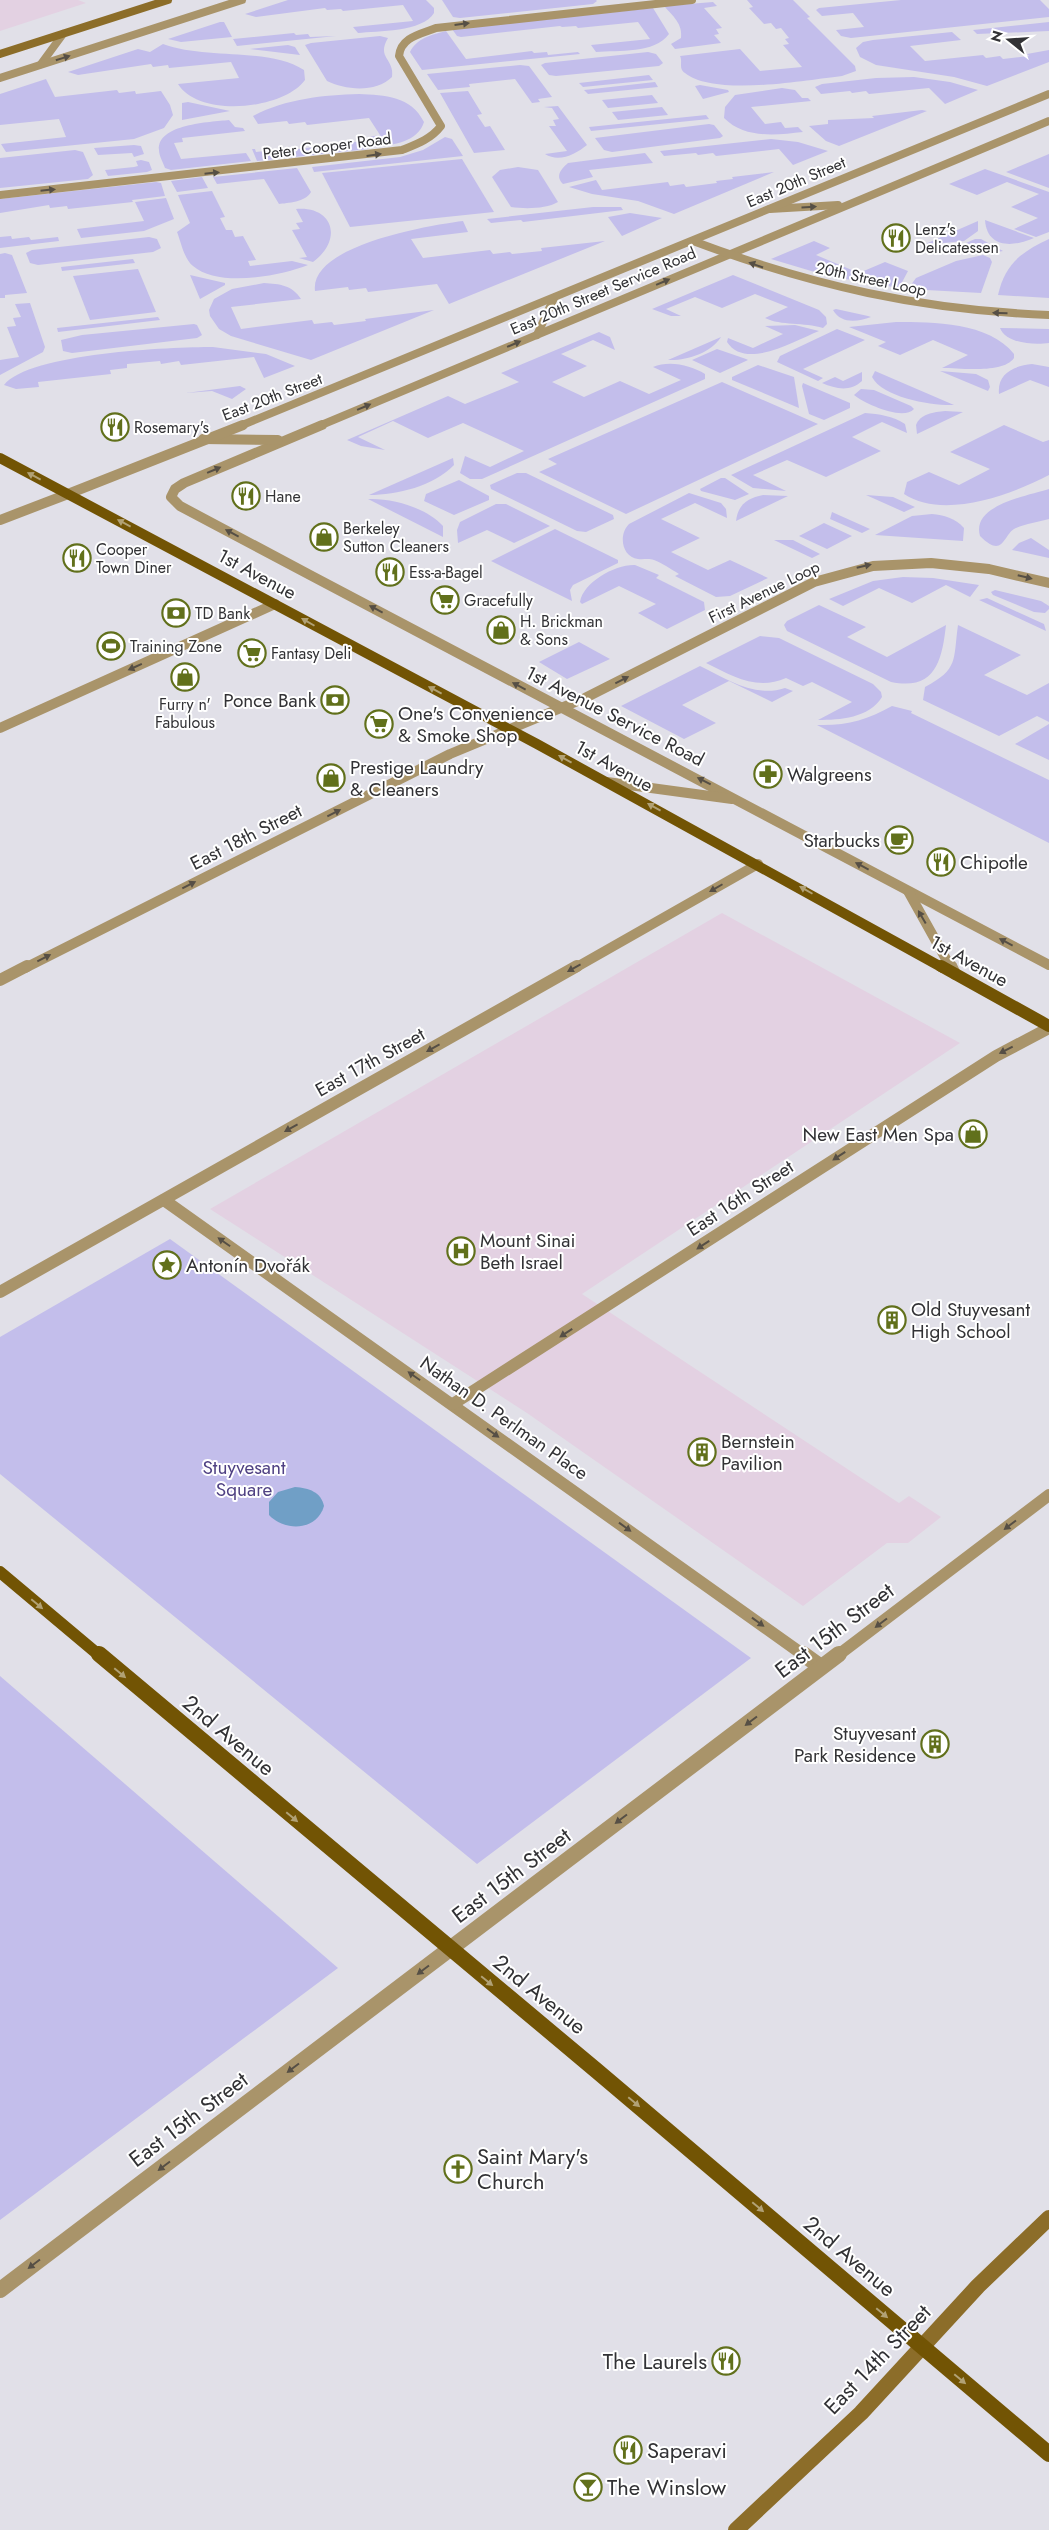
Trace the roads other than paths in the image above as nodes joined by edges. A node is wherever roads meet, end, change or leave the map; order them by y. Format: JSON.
{"nodes":[{"id":1,"x":168,"y":0,"type":"edge"},
{"id":2,"x":242,"y":0,"type":"edge"},
{"id":3,"x":692,"y":0,"type":"edge"},
{"id":4,"x":63,"y":34,"type":"junction"},
{"id":5,"x":0,"y":54,"type":"edge"},
{"id":6,"x":42,"y":64,"type":"junction"},
{"id":7,"x":0,"y":78,"type":"edge"},
{"id":8,"x":1049,"y":94,"type":"edge"},
{"id":9,"x":1049,"y":121,"type":"edge"},
{"id":10,"x":0,"y":195,"type":"edge"},
{"id":11,"x":848,"y":205,"type":"junction"},
{"id":12,"x":770,"y":209,"type":"junction"},
{"id":13,"x":693,"y":241,"type":"junction"},
{"id":14,"x":728,"y":255,"type":"junction"},
{"id":15,"x":554,"y":298,"type":"junction"},
{"id":16,"x":1049,"y":315,"type":"edge"},
{"id":17,"x":537,"y":335,"type":"junction"},
{"id":18,"x":203,"y":440,"type":"junction"},
{"id":19,"x":285,"y":440,"type":"junction"},
{"id":20,"x":0,"y":458,"type":"edge"},
{"id":21,"x":172,"y":493,"type":"joint"},
{"id":22,"x":68,"y":494,"type":"junction"},
{"id":23,"x":0,"y":520,"type":"edge"},
{"id":24,"x":1049,"y":583,"type":"edge"},
{"id":25,"x":275,"y":604,"type":"junction"},
{"id":26,"x":563,"y":708,"type":"junction"},
{"id":27,"x":0,"y":728,"type":"edge"},
{"id":28,"x":510,"y":729,"type":"junction"},
{"id":29,"x":607,"y":782,"type":"junction"},
{"id":30,"x":742,"y":800,"type":"junction"},
{"id":31,"x":758,"y":864,"type":"junction"},
{"id":32,"x":908,"y":891,"type":"junction"},
{"id":33,"x":1049,"y":965,"type":"edge"},
{"id":34,"x":955,"y":974,"type":"junction"},
{"id":35,"x":0,"y":980,"type":"edge"},
{"id":36,"x":1049,"y":1027,"type":"edge"},
{"id":37,"x":164,"y":1200,"type":"junction"},
{"id":38,"x":0,"y":1292,"type":"edge"},
{"id":39,"x":454,"y":1404,"type":"junction"},
{"id":40,"x":1049,"y":1495,"type":"edge"},
{"id":41,"x":0,"y":1572,"type":"edge"},
{"id":42,"x":821,"y":1667,"type":"junction"},
{"id":43,"x":450,"y":1950,"type":"junction"},
{"id":44,"x":1049,"y":2218,"type":"edge"},
{"id":45,"x":1,"y":2288,"type":"edge"},
{"id":46,"x":923,"y":2347,"type":"junction"},
{"id":47,"x":1049,"y":2454,"type":"edge"},
{"id":48,"x":736,"y":2530,"type":"edge"}],
"edges":[{"from":1,"to":4,"type":"main road"},
{"from":6,"to":2,"type":"street","one_way":true},
{"from":10,"to":3,"type":"street","name":"Peter Cooper Road","one_way":true},
{"from":4,"to":5,"type":"main road"},
{"from":4,"to":6,"type":"street"},
{"from":6,"to":7,"type":"street"},
{"from":8,"to":12,"type":"street","name":"East 20th Street"},
{"from":9,"to":11,"type":"street","name":"East 20th Street Service Road"},
{"from":12,"to":11,"type":"street","one_way":true},
{"from":11,"to":14,"type":"street","name":"East 20th Street Service Road"},
{"from":12,"to":13,"type":"street","name":"East 20th Street"},
{"from":13,"to":14,"type":"street","name":"20th Street Loop"},
{"from":13,"to":15,"type":"street","name":"East 20th Street"},
{"from":16,"to":14,"type":"street","name":"20th Street Loop","one_way":true},
{"from":17,"to":14,"type":"street","name":"East 20th Street Service Road","one_way":true},
{"from":15,"to":17,"type":"street"},
{"from":15,"to":18,"type":"street","name":"East 20th Street"},
{"from":19,"to":17,"type":"street","name":"East 20th Street Service Road","one_way":true},
{"from":18,"to":19,"type":"street"},
{"from":18,"to":22,"type":"street","name":"East 20th Street"},
{"from":21,"to":19,"type":"street","name":"East 20th Street Service Road","one_way":true},
{"from":22,"to":20,"type":"main road","name":"1st Avenue","one_way":true},
{"from":26,"to":21,"type":"street","name":"1st Avenue Service Road","one_way":true},
{"from":22,"to":23,"type":"street","name":"East 20th Street"},
{"from":25,"to":22,"type":"main road","name":"1st Avenue","one_way":true},
{"from":26,"to":24,"type":"street","name":"First Avenue Loop","one_way":true},
{"from":25,"to":27,"type":"street","one_way":true},
{"from":28,"to":25,"type":"main road","name":"1st Avenue","one_way":true},
{"from":26,"to":28,"type":"street","name":"First Avenue Loop"},
{"from":30,"to":26,"type":"street","name":"1st Avenue Service Road","one_way":true},
{"from":29,"to":28,"type":"main road","name":"1st Avenue","one_way":true},
{"from":35,"to":28,"type":"street","name":"East 18th Street","one_way":true},
{"from":29,"to":30,"type":"street"},
{"from":31,"to":29,"type":"main road","name":"1st Avenue","one_way":true},
{"from":32,"to":30,"type":"street","name":"1st Avenue Service Road","one_way":true},
{"from":34,"to":31,"type":"main road","name":"1st Avenue","one_way":true},
{"from":31,"to":37,"type":"street","name":"East 17th Street","one_way":true},
{"from":33,"to":32,"type":"street","name":"1st Avenue Service Road","one_way":true},
{"from":34,"to":32,"type":"street","one_way":true},
{"from":34,"to":36,"type":"main road","name":"1st Avenue"},
{"from":36,"to":39,"type":"street","name":"East 16th Street","one_way":true},
{"from":37,"to":38,"type":"street","name":"East 17th Street"},
{"from":39,"to":37,"type":"street","name":"Nathan D. Perlman Place","one_way":true},
{"from":39,"to":42,"type":"street","name":"Nathan D. Perlman Place","one_way":true},
{"from":40,"to":42,"type":"street","name":"East 15th Street","one_way":true},
{"from":41,"to":43,"type":"main road","name":"2nd Avenue","one_way":true},
{"from":42,"to":43,"type":"street","name":"East 15th Street","one_way":true},
{"from":43,"to":45,"type":"street","name":"East 15th Street","one_way":true},
{"from":43,"to":46,"type":"main road","name":"2nd Avenue","one_way":true},
{"from":44,"to":46,"type":"main road","name":"East 14th Street"},
{"from":46,"to":47,"type":"main road","name":"2nd Avenue","one_way":true},
{"from":46,"to":48,"type":"main road","name":"East 14th Street"}]}
